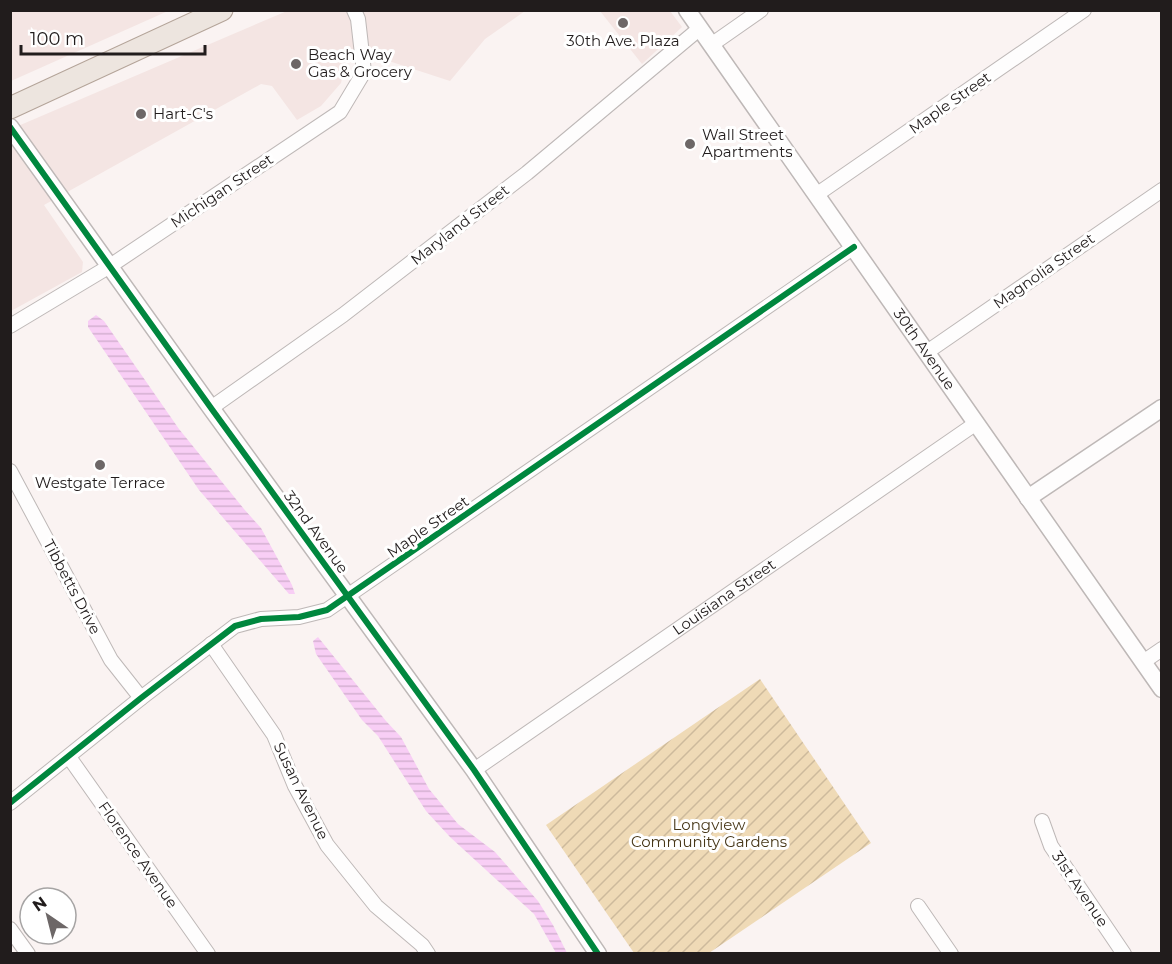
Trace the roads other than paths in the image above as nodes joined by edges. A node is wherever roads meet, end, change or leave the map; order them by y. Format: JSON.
{"nodes":[{"id":1,"x":222,"y":10,"type":"edge"},
{"id":2,"x":354,"y":10,"type":"edge"},
{"id":3,"x":687,"y":10,"type":"edge"},
{"id":4,"x":761,"y":10,"type":"edge"},
{"id":5,"x":1083,"y":10,"type":"edge"},
{"id":6,"x":699,"y":29,"type":"junction"},
{"id":7,"x":711,"y":45,"type":"junction"},
{"id":8,"x":10,"y":108,"type":"edge"},
{"id":9,"x":10,"y":127,"type":"edge"},
{"id":10,"x":1161,"y":190,"type":"edge"},
{"id":11,"x":816,"y":195,"type":"junction"},
{"id":12,"x":854,"y":247,"type":"junction"},
{"id":13,"x":110,"y":266,"type":"junction"},
{"id":14,"x":10,"y":326,"type":"edge"},
{"id":15,"x":927,"y":352,"type":"junction"},
{"id":16,"x":211,"y":408,"type":"junction"},
{"id":17,"x":1161,"y":408,"type":"edge"},
{"id":18,"x":975,"y":424,"type":"junction"},
{"id":19,"x":10,"y":471,"type":"edge"},
{"id":20,"x":1028,"y":498,"type":"junction"},
{"id":21,"x":348,"y":596,"type":"junction"},
{"id":22,"x":211,"y":644,"type":"junction"},
{"id":23,"x":1161,"y":650,"type":"edge"},
{"id":24,"x":1143,"y":662,"type":"junction"},
{"id":25,"x":1161,"y":689,"type":"edge"},
{"id":26,"x":141,"y":698,"type":"junction"},
{"id":27,"x":69,"y":757,"type":"junction"},
{"id":28,"x":474,"y":770,"type":"junction"},
{"id":29,"x":10,"y":803,"type":"edge"},
{"id":30,"x":1042,"y":821,"type":"dead end"},
{"id":31,"x":918,"y":906,"type":"dead end"},
{"id":32,"x":10,"y":929,"type":"edge"},
{"id":33,"x":28,"y":954,"type":"edge"},
{"id":34,"x":208,"y":954,"type":"edge"},
{"id":35,"x":428,"y":954,"type":"edge"},
{"id":36,"x":598,"y":954,"type":"edge"},
{"id":37,"x":951,"y":954,"type":"edge"},
{"id":38,"x":1124,"y":954,"type":"edge"}],
"edges":[{"from":1,"to":8,"type":"main road"},
{"from":2,"to":13,"type":"street","name":"Michigan Street"},
{"from":3,"to":6,"type":"street","name":"30th Avenue"},
{"from":4,"to":7,"type":"street"},
{"from":5,"to":11,"type":"street","name":"Maple Street"},
{"from":6,"to":7,"type":"street","name":"30th Avenue"},
{"from":6,"to":16,"type":"street","name":"Maryland Street"},
{"from":7,"to":11,"type":"street","name":"30th Avenue"},
{"from":9,"to":13,"type":"street","name":"32nd Avenue"},
{"from":10,"to":15,"type":"street","name":"Magnolia Street"},
{"from":11,"to":12,"type":"street","name":"30th Avenue"},
{"from":12,"to":15,"type":"street","name":"30th Avenue"},
{"from":12,"to":21,"type":"street","name":"Maple Street"},
{"from":13,"to":14,"type":"street","name":"Michigan Street"},
{"from":13,"to":16,"type":"street","name":"32nd Avenue"},
{"from":15,"to":18,"type":"street","name":"30th Avenue"},
{"from":16,"to":21,"type":"street","name":"32nd Avenue"},
{"from":17,"to":20,"type":"street"},
{"from":18,"to":20,"type":"street","name":"30th Avenue"},
{"from":18,"to":28,"type":"street","name":"Louisiana Street"},
{"from":19,"to":26,"type":"street","name":"Tibbetts Drive"},
{"from":20,"to":24,"type":"street","name":"30th Avenue"},
{"from":21,"to":22,"type":"street","name":"Maple Street"},
{"from":21,"to":28,"type":"street","name":"32nd Avenue"},
{"from":22,"to":26,"type":"street","name":"Maple Street"},
{"from":22,"to":35,"type":"street","name":"Susan Avenue"},
{"from":23,"to":24,"type":"street"},
{"from":24,"to":25,"type":"street","name":"30th Avenue"},
{"from":26,"to":27,"type":"street","name":"Maple Street"},
{"from":27,"to":29,"type":"street","name":"Maple Street"},
{"from":27,"to":34,"type":"street","name":"Florence Avenue"},
{"from":28,"to":36,"type":"street","name":"32nd Avenue"},
{"from":30,"to":38,"type":"street","name":"31st Avenue"},
{"from":31,"to":37,"type":"street"},
{"from":32,"to":33,"type":"street"}]}
